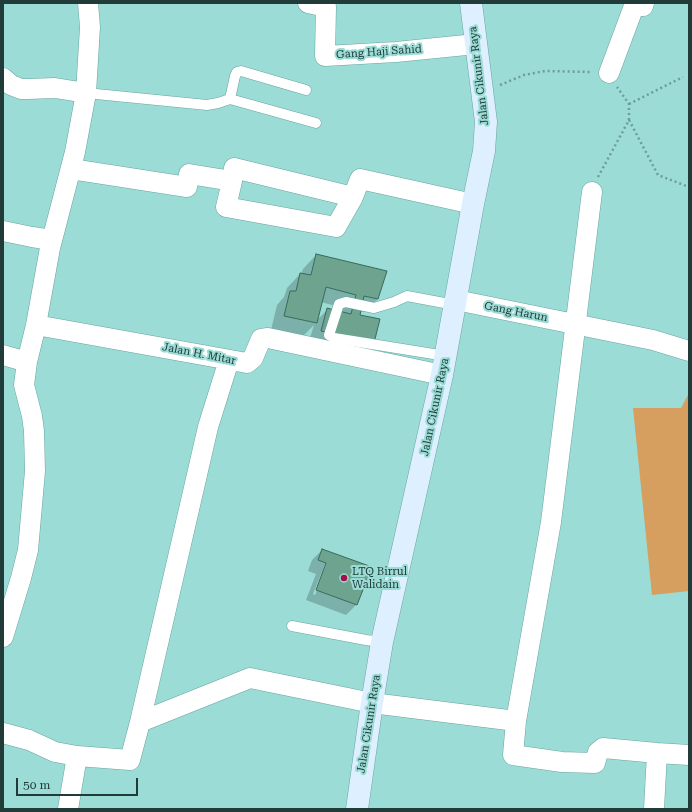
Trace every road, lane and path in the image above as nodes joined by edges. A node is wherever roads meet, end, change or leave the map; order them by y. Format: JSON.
{"nodes":[{"id":1,"x":88,"y":3,"type":"edge"},
{"id":2,"x":308,"y":3,"type":"edge"},
{"id":3,"x":471,"y":3,"type":"edge"},
{"id":4,"x":644,"y":3,"type":"edge"},
{"id":5,"x":476,"y":44,"type":"junction"},
{"id":6,"x":609,"y":73,"type":"junction"},
{"id":7,"x":682,"y":77,"type":"dead end"},
{"id":8,"x":3,"y":78,"type":"edge"},
{"id":9,"x":306,"y":90,"type":"dead end"},
{"id":10,"x":483,"y":92,"type":"junction"},
{"id":11,"x":86,"y":93,"type":"junction"},
{"id":12,"x":230,"y":99,"type":"junction"},
{"id":13,"x":629,"y":104,"type":"junction"},
{"id":14,"x":628,"y":120,"type":"junction"},
{"id":15,"x":316,"y":123,"type":"dead end"},
{"id":16,"x":71,"y":169,"type":"junction"},
{"id":17,"x":232,"y":181,"type":"junction"},
{"id":18,"x":689,"y":187,"type":"edge"},
{"id":19,"x":592,"y":192,"type":"joint"},
{"id":20,"x":353,"y":197,"type":"junction"},
{"id":21,"x":473,"y":204,"type":"junction"},
{"id":22,"x":3,"y":231,"type":"edge"},
{"id":23,"x":52,"y":240,"type":"junction"},
{"id":24,"x":456,"y":303,"type":"junction"},
{"id":25,"x":576,"y":324,"type":"junction"},
{"id":26,"x":36,"y":325,"type":"junction"},
{"id":27,"x":689,"y":351,"type":"edge"},
{"id":28,"x":3,"y":355,"type":"edge"},
{"id":29,"x":229,"y":360,"type":"junction"},
{"id":30,"x":27,"y":362,"type":"junction"},
{"id":31,"x":444,"y":366,"type":"junction"},
{"id":32,"x":292,"y":626,"type":"dead end"},
{"id":33,"x":3,"y":636,"type":"edge"},
{"id":34,"x":382,"y":642,"type":"junction"},
{"id":35,"x":372,"y":703,"type":"junction"},
{"id":36,"x":516,"y":721,"type":"junction"},
{"id":37,"x":140,"y":722,"type":"junction"},
{"id":38,"x":3,"y":733,"type":"edge"},
{"id":39,"x":657,"y":754,"type":"junction"},
{"id":40,"x":689,"y":755,"type":"edge"},
{"id":41,"x":77,"y":756,"type":"junction"},
{"id":42,"x":68,"y":809,"type":"edge"},
{"id":43,"x":357,"y":809,"type":"edge"},
{"id":44,"x":654,"y":809,"type":"edge"}],
"edges":[{"from":1,"to":11,"type":"street"},
{"from":2,"to":5,"type":"street","name":"Gang Haji Sahid"},
{"from":3,"to":5,"type":"street","name":"Jalan Cikunir Raya"},
{"from":4,"to":6,"type":"street"},
{"from":5,"to":10,"type":"street","name":"Jalan Cikunir Raya"},
{"from":6,"to":10,"type":"path"},
{"from":6,"to":13,"type":"path"},
{"from":7,"to":13,"type":"path"},
{"from":8,"to":11,"type":"street"},
{"from":9,"to":12,"type":"lane"},
{"from":10,"to":21,"type":"street","name":"Jalan Cikunir Raya"},
{"from":11,"to":12,"type":"lane"},
{"from":11,"to":16,"type":"street"},
{"from":12,"to":15,"type":"lane"},
{"from":13,"to":14,"type":"path"},
{"from":14,"to":18,"type":"path"},
{"from":14,"to":19,"type":"path"},
{"from":16,"to":17,"type":"street"},
{"from":16,"to":23,"type":"street"},
{"from":17,"to":20,"type":"street"},
{"from":17,"to":20,"type":"street"},
{"from":19,"to":25,"type":"street"},
{"from":20,"to":21,"type":"street"},
{"from":21,"to":24,"type":"street","name":"Jalan Cikunir Raya"},
{"from":22,"to":23,"type":"street"},
{"from":23,"to":26,"type":"street"},
{"from":24,"to":25,"type":"street","name":"Gang Harun"},
{"from":24,"to":31,"type":"street","name":"Jalan Cikunir Raya"},
{"from":24,"to":31,"type":"lane"},
{"from":25,"to":27,"type":"street","name":"Gang Harun"},
{"from":25,"to":36,"type":"street"},
{"from":26,"to":29,"type":"street","name":"Jalan H. Mitar"},
{"from":26,"to":30,"type":"street"},
{"from":28,"to":30,"type":"street"},
{"from":29,"to":31,"type":"street","name":"Jalan H. Mitar"},
{"from":29,"to":37,"type":"street"},
{"from":30,"to":33,"type":"street"},
{"from":31,"to":34,"type":"street","name":"Jalan Cikunir Raya"},
{"from":32,"to":34,"type":"lane"},
{"from":34,"to":35,"type":"street","name":"Jalan Cikunir Raya"},
{"from":35,"to":36,"type":"street"},
{"from":35,"to":37,"type":"street"},
{"from":35,"to":43,"type":"street","name":"Jalan Cikunir Raya"},
{"from":36,"to":39,"type":"street"},
{"from":37,"to":41,"type":"street"},
{"from":38,"to":41,"type":"street"},
{"from":39,"to":40,"type":"street"},
{"from":39,"to":44,"type":"street"},
{"from":41,"to":42,"type":"street"}]}
